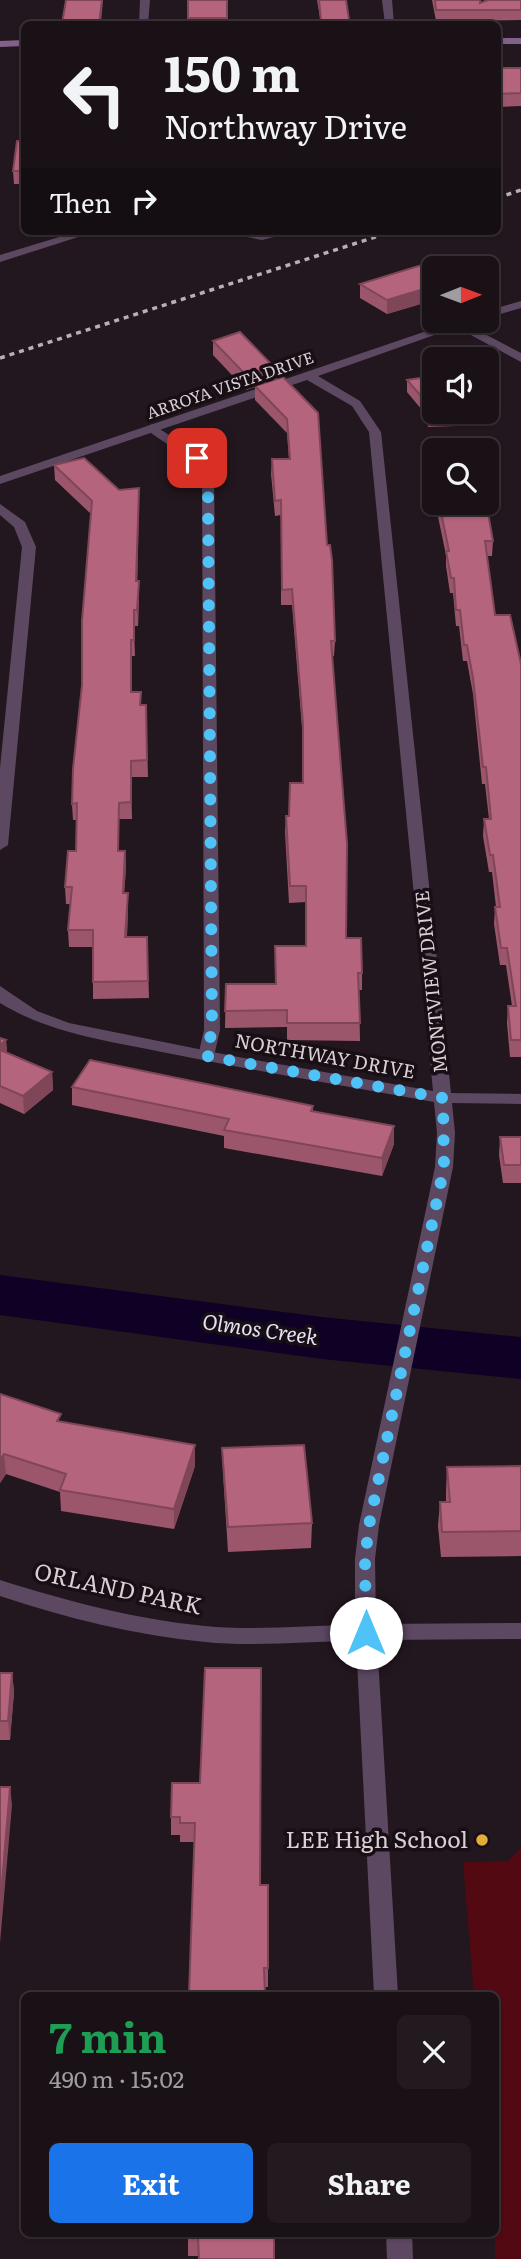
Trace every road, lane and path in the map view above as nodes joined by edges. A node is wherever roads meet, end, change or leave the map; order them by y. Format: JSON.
{"nodes":[{"id":1,"x":145,"y":0,"type":"edge"},
{"id":2,"x":387,"y":0,"type":"edge"},
{"id":3,"x":144,"y":21,"type":"edge"},
{"id":4,"x":390,"y":21,"type":"edge"},
{"id":5,"x":501,"y":41,"type":"edge"},
{"id":6,"x":521,"y":41,"type":"edge"},
{"id":7,"x":21,"y":43,"type":"edge"},
{"id":8,"x":0,"y":44,"type":"edge"},
{"id":9,"x":76,"y":235,"type":"edge"},
{"id":10,"x":249,"y":235,"type":"edge"},
{"id":11,"x":272,"y":235,"type":"edge"},
{"id":12,"x":3,"y":255,"type":"edge"},
{"id":13,"x":521,"y":304,"type":"edge"},
{"id":14,"x":499,"y":311,"type":"edge"},
{"id":15,"x":432,"y":333,"type":"edge"},
{"id":16,"x":482,"y":333,"type":"edge"},
{"id":17,"x":521,"y":358,"type":"edge"},
{"id":18,"x":307,"y":375,"type":"junction"},
{"id":19,"x":152,"y":428,"type":"junction"},
{"id":20,"x":0,"y":480,"type":"edge"},
{"id":21,"x":0,"y":508,"type":"edge"},
{"id":22,"x":0,"y":845,"type":"edge"},
{"id":23,"x":2,"y":995,"type":"edge"},
{"id":24,"x":206,"y":1056,"type":"junction"},
{"id":25,"x":443,"y":1098,"type":"junction"},
{"id":26,"x":521,"y":1099,"type":"edge"},
{"id":27,"x":0,"y":1588,"type":"edge"},
{"id":28,"x":521,"y":1631,"type":"edge"},
{"id":29,"x":366,"y":1633,"type":"junction"},
{"id":30,"x":386,"y":1992,"type":"edge"},
{"id":31,"x":399,"y":2237,"type":"edge"},
{"id":32,"x":400,"y":2259,"type":"edge"}],
"edges":[{"from":1,"to":3,"type":"street"},
{"from":2,"to":4,"type":"street"},
{"from":5,"to":6,"type":"main road"},
{"from":7,"to":8,"type":"main road"},
{"from":9,"to":12,"type":"street"},
{"from":10,"to":11,"type":"street"},
{"from":13,"to":14,"type":"street"},
{"from":15,"to":18,"type":"street","name":"ARROYA VISTA DRIVE"},
{"from":16,"to":17,"type":"street"},
{"from":18,"to":19,"type":"street","name":"ARROYA VISTA DRIVE"},
{"from":18,"to":25,"type":"street","name":"MONTVIEW DRIVE"},
{"from":19,"to":20,"type":"street","name":"ARROYA VISTA DRIVE"},
{"from":19,"to":24,"type":"street"},
{"from":21,"to":22,"type":"street"},
{"from":23,"to":24,"type":"street","name":"NORTHWAY DRIVE"},
{"from":24,"to":25,"type":"street","name":"NORTHWAY DRIVE"},
{"from":25,"to":26,"type":"street","name":"NORTHWAY DRIVE"},
{"from":25,"to":29,"type":"street","name":"MONTVIEW DRIVE"},
{"from":27,"to":29,"type":"street","name":"ORLAND PARK"},
{"from":28,"to":29,"type":"street","name":"ORLAND PARK"},
{"from":29,"to":30,"type":"street","name":"MONTVIEW DRIVE"},
{"from":31,"to":32,"type":"street"}]}
